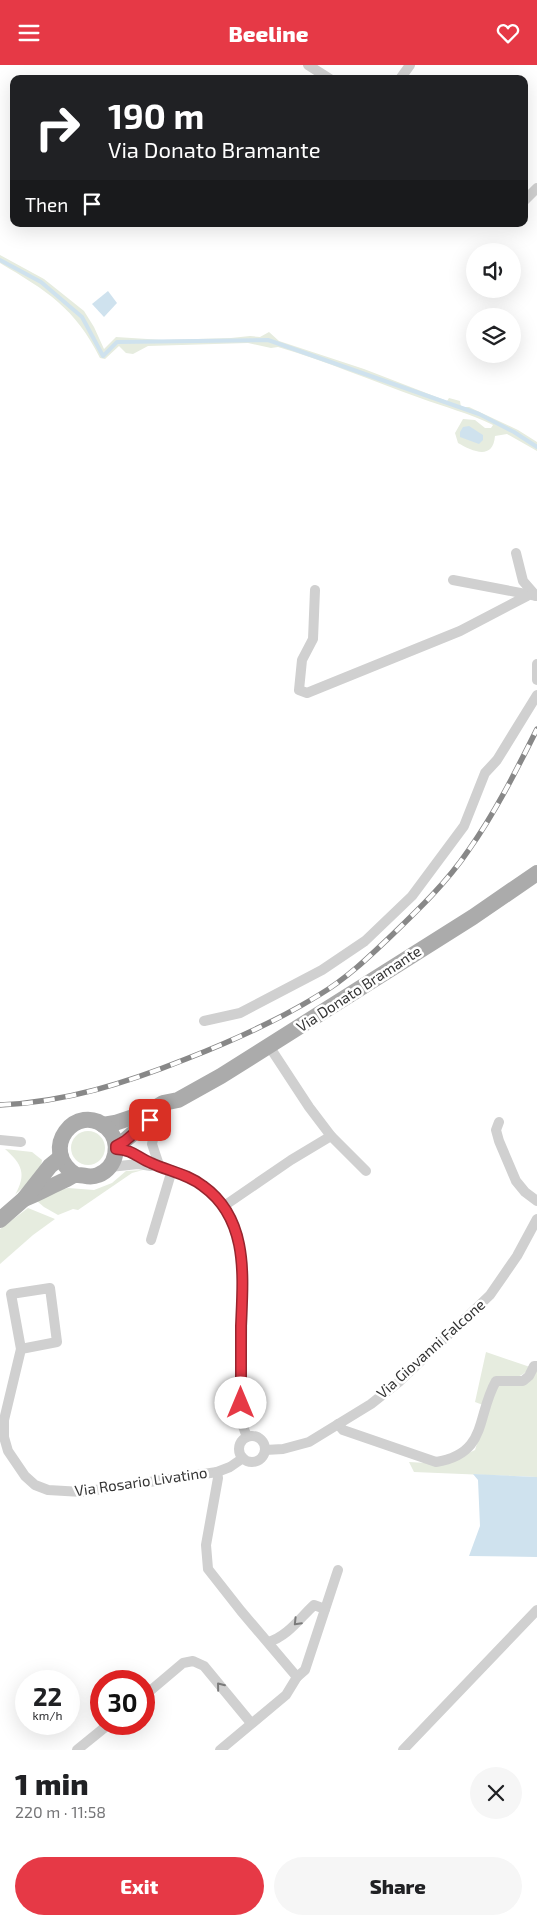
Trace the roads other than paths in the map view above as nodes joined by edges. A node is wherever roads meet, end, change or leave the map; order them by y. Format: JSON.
{"nodes":[{"id":1,"x":308,"y":65,"type":"edge"},
{"id":2,"x":324,"y":75,"type":"edge"},
{"id":3,"x":537,"y":188,"type":"edge"},
{"id":4,"x":528,"y":197,"type":"edge"},
{"id":5,"x":516,"y":553,"type":"dead end"},
{"id":6,"x":453,"y":580,"type":"dead end"},
{"id":7,"x":315,"y":590,"type":"dead end"},
{"id":8,"x":534,"y":596,"type":"edge"},
{"id":9,"x":537,"y":663,"type":"edge"},
{"id":10,"x":537,"y":680,"type":"edge"},
{"id":11,"x":537,"y":695,"type":"edge"},
{"id":12,"x":537,"y":873,"type":"edge"},
{"id":13,"x":204,"y":1021,"type":"dead end"},
{"id":14,"x":269,"y":1046,"type":"junction"},
{"id":15,"x":178,"y":1100,"type":"junction"},
{"id":16,"x":158,"y":1117,"type":"junction"},
{"id":17,"x":499,"y":1122,"type":"dead end"},
{"id":18,"x":103,"y":1125,"type":"junction"},
{"id":19,"x":331,"y":1136,"type":"junction"},
{"id":20,"x":0,"y":1140,"type":"edge"},
{"id":21,"x":21,"y":1142,"type":"dead end"},
{"id":22,"x":116,"y":1148,"type":"junction"},
{"id":23,"x":61,"y":1157,"type":"junction"},
{"id":24,"x":159,"y":1165,"type":"junction"},
{"id":25,"x":110,"y":1167,"type":"junction"},
{"id":26,"x":172,"y":1170,"type":"junction"},
{"id":27,"x":366,"y":1171,"type":"dead end"},
{"id":28,"x":76,"y":1175,"type":"junction"},
{"id":29,"x":24,"y":1199,"type":"junction"},
{"id":30,"x":537,"y":1201,"type":"edge"},
{"id":31,"x":224,"y":1206,"type":"junction"},
{"id":32,"x":537,"y":1219,"type":"edge"},
{"id":33,"x":0,"y":1220,"type":"edge"},
{"id":34,"x":151,"y":1240,"type":"dead end"},
{"id":35,"x":21,"y":1349,"type":"junction"},
{"id":36,"x":537,"y":1367,"type":"edge"},
{"id":37,"x":2,"y":1420,"type":"edge"},
{"id":38,"x":338,"y":1424,"type":"junction"},
{"id":39,"x":247,"y":1437,"type":"junction"},
{"id":40,"x":265,"y":1450,"type":"junction"},
{"id":41,"x":243,"y":1458,"type":"junction"},
{"id":42,"x":216,"y":1472,"type":"junction"},
{"id":43,"x":338,"y":1570,"type":"dead end"},
{"id":44,"x":325,"y":1609,"type":"junction"},
{"id":45,"x":537,"y":1610,"type":"edge"},
{"id":46,"x":268,"y":1642,"type":"junction"},
{"id":47,"x":297,"y":1677,"type":"junction"},
{"id":48,"x":155,"y":1687,"type":"edge"},
{"id":49,"x":251,"y":1723,"type":"junction"},
{"id":50,"x":95,"y":1735,"type":"edge"},
{"id":51,"x":77,"y":1750,"type":"edge"},
{"id":52,"x":220,"y":1750,"type":"edge"},
{"id":53,"x":403,"y":1750,"type":"edge"}],
"edges":[{"from":1,"to":2,"type":"street"},
{"from":3,"to":4,"type":"street"},
{"from":5,"to":8,"type":"street"},
{"from":6,"to":8,"type":"street"},
{"from":7,"to":8,"type":"street"},
{"from":9,"to":10,"type":"street"},
{"from":11,"to":13,"type":"street"},
{"from":12,"to":14,"type":"main road","name":"Via Donato Bramante"},
{"from":14,"to":15,"type":"main road","name":"Via Donato Bramante"},
{"from":14,"to":19,"type":"street"},
{"from":15,"to":16,"type":"main road","name":"Via Donato Bramante"},
{"from":15,"to":18,"type":"main road","name":"Via Donato Bramante"},
{"from":16,"to":22,"type":"main road","name":"Via Donato Bramante"},
{"from":16,"to":24,"type":"street"},
{"from":17,"to":30,"type":"street"},
{"from":18,"to":22,"type":"main road"},
{"from":18,"to":23,"type":"main road","name":"Via Donato Bramante"},
{"from":19,"to":27,"type":"street"},
{"from":19,"to":31,"type":"street"},
{"from":20,"to":21,"type":"street"},
{"from":22,"to":24,"type":"street"},
{"from":22,"to":25,"type":"main road"},
{"from":23,"to":28,"type":"main road"},
{"from":23,"to":29,"type":"main road"},
{"from":24,"to":25,"type":"street"},
{"from":24,"to":26,"type":"street"},
{"from":25,"to":28,"type":"main road"},
{"from":26,"to":31,"type":"street"},
{"from":26,"to":34,"type":"street"},
{"from":28,"to":29,"type":"main road"},
{"from":29,"to":33,"type":"main road"},
{"from":31,"to":39,"type":"street"},
{"from":32,"to":38,"type":"street","name":"Via Giovanni Falcone"},
{"from":35,"to":35,"type":"street","name":"Via Rosario Livatino"},
{"from":35,"to":37,"type":"street","name":"Via Rosario Livatino"},
{"from":36,"to":38,"type":"street"},
{"from":37,"to":42,"type":"street","name":"Via Rosario Livatino"},
{"from":38,"to":40,"type":"street","name":"Via Giovanni Falcone"},
{"from":39,"to":40,"type":"street"},
{"from":39,"to":41,"type":"street"},
{"from":40,"to":41,"type":"street"},
{"from":41,"to":42,"type":"street","name":"Via Rosario Livatino"},
{"from":42,"to":46,"type":"street"},
{"from":43,"to":44,"type":"street"},
{"from":44,"to":46,"type":"street","one_way":true},
{"from":44,"to":47,"type":"street"},
{"from":45,"to":53,"type":"street"},
{"from":46,"to":47,"type":"street"},
{"from":47,"to":49,"type":"street"},
{"from":49,"to":48,"type":"street","one_way":true},
{"from":49,"to":52,"type":"street"},
{"from":50,"to":51,"type":"street"}]}
